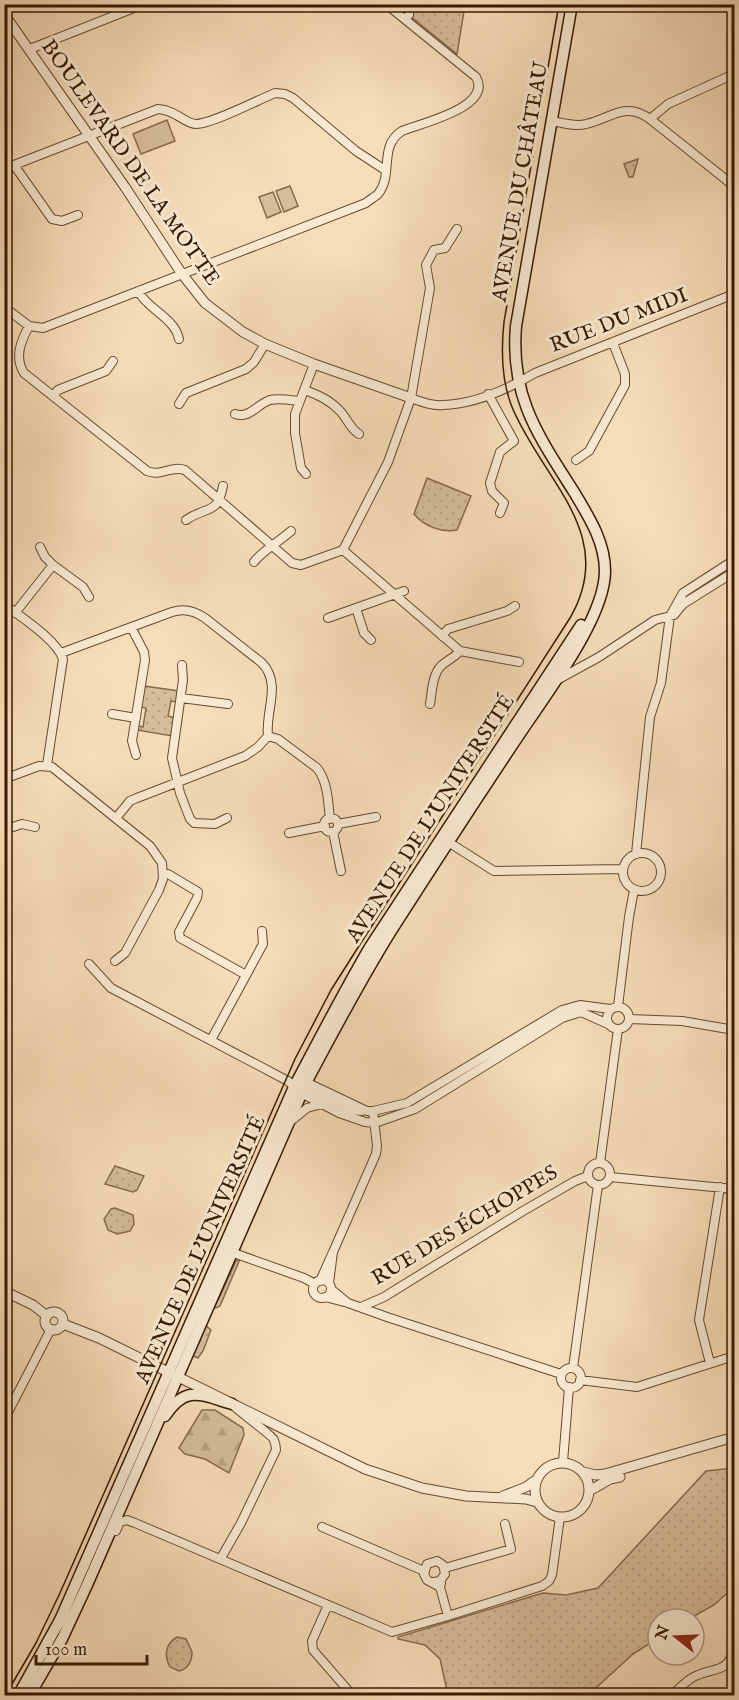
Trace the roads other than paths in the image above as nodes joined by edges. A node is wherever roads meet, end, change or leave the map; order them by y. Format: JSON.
{"nodes":[{"id":1,"x":144,"y":4,"type":"edge"},
{"id":2,"x":386,"y":4,"type":"edge"},
{"id":3,"x":410,"y":4,"type":"edge"},
{"id":4,"x":572,"y":4,"type":"edge"},
{"id":5,"x":4,"y":14,"type":"edge"},
{"id":6,"x":405,"y":19,"type":"junction"},
{"id":7,"x":30,"y":49,"type":"junction"},
{"id":8,"x":735,"y":74,"type":"edge"},
{"id":9,"x":650,"y":119,"type":"junction"},
{"id":10,"x":552,"y":121,"type":"junction"},
{"id":11,"x":88,"y":136,"type":"junction"},
{"id":12,"x":14,"y":165,"type":"junction"},
{"id":13,"x":4,"y":169,"type":"edge"},
{"id":14,"x":385,"y":170,"type":"junction"},
{"id":15,"x":735,"y":186,"type":"edge"},
{"id":16,"x":78,"y":215,"type":"dead end"},
{"id":17,"x":458,"y":229,"type":"dead end"},
{"id":18,"x":182,"y":274,"type":"junction"},
{"id":19,"x":138,"y":291,"type":"junction"},
{"id":20,"x":735,"y":294,"type":"edge"},
{"id":21,"x":4,"y":308,"type":"edge"},
{"id":22,"x":29,"y":326,"type":"junction"},
{"id":23,"x":179,"y":339,"type":"dead end"},
{"id":24,"x":613,"y":343,"type":"junction"},
{"id":25,"x":265,"y":344,"type":"junction"},
{"id":26,"x":112,"y":361,"type":"dead end"},
{"id":27,"x":314,"y":364,"type":"junction"},
{"id":28,"x":518,"y":383,"type":"junction"},
{"id":29,"x":305,"y":390,"type":"junction"},
{"id":30,"x":488,"y":394,"type":"junction"},
{"id":31,"x":53,"y":396,"type":"junction"},
{"id":32,"x":411,"y":398,"type":"junction"},
{"id":33,"x":299,"y":401,"type":"junction"},
{"id":34,"x":178,"y":404,"type":"dead end"},
{"id":35,"x":235,"y":414,"type":"dead end"},
{"id":36,"x":359,"y":434,"type":"dead end"},
{"id":37,"x":576,"y":460,"type":"dead end"},
{"id":38,"x":306,"y":474,"type":"dead end"},
{"id":39,"x":222,"y":486,"type":"dead end"},
{"id":40,"x":220,"y":500,"type":"junction"},
{"id":41,"x":500,"y":513,"type":"dead end"},
{"id":42,"x":186,"y":520,"type":"dead end"},
{"id":43,"x":291,"y":531,"type":"dead end"},
{"id":44,"x":600,"y":542,"type":"junction"},
{"id":45,"x":40,"y":547,"type":"dead end"},
{"id":46,"x":273,"y":547,"type":"junction"},
{"id":47,"x":343,"y":550,"type":"junction"},
{"id":48,"x":254,"y":562,"type":"dead end"},
{"id":49,"x":735,"y":562,"type":"edge"},
{"id":50,"x":53,"y":565,"type":"junction"},
{"id":51,"x":735,"y":574,"type":"edge"},
{"id":52,"x":404,"y":591,"type":"dead end"},
{"id":53,"x":394,"y":595,"type":"junction"},
{"id":54,"x":89,"y":597,"type":"dead end"},
{"id":55,"x":685,"y":600,"type":"junction"},
{"id":56,"x":4,"y":604,"type":"edge"},
{"id":57,"x":515,"y":606,"type":"dead end"},
{"id":58,"x":356,"y":608,"type":"junction"},
{"id":59,"x":15,"y":613,"type":"junction"},
{"id":60,"x":672,"y":616,"type":"junction"},
{"id":61,"x":328,"y":618,"type":"dead end"},
{"id":62,"x":131,"y":627,"type":"junction"},
{"id":63,"x":442,"y":636,"type":"junction"},
{"id":64,"x":371,"y":640,"type":"dead end"},
{"id":65,"x":460,"y":651,"type":"junction"},
{"id":66,"x":61,"y":654,"type":"junction"},
{"id":67,"x":519,"y":662,"type":"dead end"},
{"id":68,"x":182,"y":664,"type":"dead end"},
{"id":69,"x":554,"y":682,"type":"junction"},
{"id":70,"x":181,"y":698,"type":"junction"},
{"id":71,"x":228,"y":704,"type":"dead end"},
{"id":72,"x":430,"y":704,"type":"dead end"},
{"id":73,"x":112,"y":714,"type":"dead end"},
{"id":74,"x":136,"y":718,"type":"junction"},
{"id":75,"x":268,"y":736,"type":"junction"},
{"id":76,"x":136,"y":754,"type":"dead end"},
{"id":77,"x":645,"y":763,"type":"junction"},
{"id":78,"x":47,"y":765,"type":"junction"},
{"id":79,"x":4,"y":779,"type":"edge"},
{"id":80,"x":178,"y":782,"type":"junction"},
{"id":81,"x":376,"y":817,"type":"dead end"},
{"id":82,"x":116,"y":818,"type":"junction"},
{"id":83,"x":227,"y":819,"type":"dead end"},
{"id":84,"x":334,"y":825,"type":"junction"},
{"id":85,"x":35,"y":827,"type":"dead end"},
{"id":86,"x":4,"y":830,"type":"edge"},
{"id":87,"x":289,"y":833,"type":"dead end"},
{"id":88,"x":445,"y":840,"type":"junction"},
{"id":89,"x":637,"y":854,"type":"junction"},
{"id":90,"x":623,"y":869,"type":"junction"},
{"id":91,"x":341,"y":871,"type":"dead end"},
{"id":92,"x":163,"y":874,"type":"junction"},
{"id":93,"x":634,"y":890,"type":"junction"},
{"id":94,"x":262,"y":931,"type":"dead end"},
{"id":95,"x":115,"y":961,"type":"dead end"},
{"id":96,"x":89,"y":964,"type":"dead end"},
{"id":97,"x":246,"y":975,"type":"junction"},
{"id":98,"x":614,"y":1008,"type":"junction"},
{"id":99,"x":629,"y":1018,"type":"junction"},
{"id":100,"x":608,"y":1024,"type":"junction"},
{"id":101,"x":618,"y":1029,"type":"junction"},
{"id":102,"x":735,"y":1030,"type":"edge"},
{"id":103,"x":211,"y":1040,"type":"junction"},
{"id":104,"x":298,"y":1087,"type":"junction"},
{"id":105,"x":322,"y":1104,"type":"junction"},
{"id":106,"x":370,"y":1111,"type":"junction"},
{"id":107,"x":375,"y":1123,"type":"junction"},
{"id":108,"x":287,"y":1125,"type":"junction"},
{"id":109,"x":600,"y":1163,"type":"junction"},
{"id":110,"x":588,"y":1176,"type":"junction"},
{"id":111,"x":610,"y":1177,"type":"junction"},
{"id":112,"x":598,"y":1185,"type":"junction"},
{"id":113,"x":720,"y":1187,"type":"junction"},
{"id":114,"x":735,"y":1189,"type":"edge"},
{"id":115,"x":231,"y":1252,"type":"junction"},
{"id":116,"x":333,"y":1252,"type":"junction"},
{"id":117,"x":317,"y":1282,"type":"junction"},
{"id":118,"x":330,"y":1286,"type":"junction"},
{"id":119,"x":4,"y":1291,"type":"edge"},
{"id":120,"x":325,"y":1297,"type":"junction"},
{"id":121,"x":348,"y":1303,"type":"junction"},
{"id":122,"x":361,"y":1307,"type":"junction"},
{"id":123,"x":47,"y":1316,"type":"junction"},
{"id":124,"x":63,"y":1324,"type":"junction"},
{"id":125,"x":51,"y":1329,"type":"junction"},
{"id":126,"x":735,"y":1356,"type":"edge"},
{"id":127,"x":710,"y":1363,"type":"junction"},
{"id":128,"x":573,"y":1368,"type":"junction"},
{"id":129,"x":173,"y":1374,"type":"junction"},
{"id":130,"x":561,"y":1374,"type":"junction"},
{"id":131,"x":580,"y":1380,"type":"junction"},
{"id":132,"x":569,"y":1387,"type":"junction"},
{"id":133,"x":232,"y":1404,"type":"junction"},
{"id":134,"x":4,"y":1420,"type":"edge"},
{"id":135,"x":735,"y":1437,"type":"edge"},
{"id":136,"x":735,"y":1444,"type":"edge"},
{"id":137,"x":148,"y":1445,"type":"junction"},
{"id":138,"x":563,"y":1462,"type":"junction"},
{"id":139,"x":583,"y":1472,"type":"junction"},
{"id":140,"x":536,"y":1480,"type":"junction"},
{"id":141,"x":589,"y":1491,"type":"junction"},
{"id":142,"x":498,"y":1497,"type":"junction"},
{"id":143,"x":537,"y":1502,"type":"junction"},
{"id":144,"x":560,"y":1517,"type":"junction"},
{"id":145,"x":505,"y":1524,"type":"dead end"},
{"id":146,"x":322,"y":1527,"type":"dead end"},
{"id":147,"x":221,"y":1558,"type":"junction"},
{"id":148,"x":445,"y":1568,"type":"junction"},
{"id":149,"x":424,"y":1571,"type":"junction"},
{"id":150,"x":92,"y":1573,"type":"junction"},
{"id":151,"x":439,"y":1583,"type":"junction"},
{"id":152,"x":328,"y":1605,"type":"junction"},
{"id":153,"x":448,"y":1616,"type":"junction"},
{"id":154,"x":735,"y":1650,"type":"edge"},
{"id":155,"x":18,"y":1695,"type":"edge"},
{"id":156,"x":29,"y":1695,"type":"edge"},
{"id":157,"x":353,"y":1695,"type":"edge"},
{"id":158,"x":671,"y":1695,"type":"edge"}],
"edges":[{"from":1,"to":7,"type":"street"},
{"from":2,"to":6,"type":"street"},
{"from":3,"to":6,"type":"street"},
{"from":4,"to":10,"type":"main road","name":"AVENUE DU CHÂTEAU"},
{"from":5,"to":7,"type":"street","name":"BOULEVARD DE LA MOTTE"},
{"from":6,"to":14,"type":"street"},
{"from":7,"to":11,"type":"street","name":"BOULEVARD DE LA MOTTE"},
{"from":8,"to":9,"type":"street"},
{"from":9,"to":10,"type":"street"},
{"from":9,"to":15,"type":"street"},
{"from":10,"to":28,"type":"main road","name":"AVENUE DU CHÂTEAU"},
{"from":11,"to":12,"type":"street"},
{"from":11,"to":14,"type":"street"},
{"from":11,"to":18,"type":"street","name":"BOULEVARD DE LA MOTTE"},
{"from":12,"to":13,"type":"street"},
{"from":12,"to":16,"type":"street"},
{"from":14,"to":18,"type":"street"},
{"from":17,"to":32,"type":"street"},
{"from":18,"to":19,"type":"street"},
{"from":18,"to":25,"type":"street","name":"BOULEVARD DE LA MOTTE"},
{"from":19,"to":22,"type":"street"},
{"from":19,"to":23,"type":"street"},
{"from":20,"to":24,"type":"street","name":"RUE DU MIDI"},
{"from":21,"to":22,"type":"street"},
{"from":22,"to":31,"type":"street"},
{"from":24,"to":28,"type":"street","name":"RUE DU MIDI"},
{"from":24,"to":37,"type":"street"},
{"from":25,"to":27,"type":"street","name":"BOULEVARD DE LA MOTTE"},
{"from":25,"to":34,"type":"street"},
{"from":26,"to":31,"type":"street"},
{"from":27,"to":29,"type":"street"},
{"from":27,"to":32,"type":"street","name":"BOULEVARD DE LA MOTTE"},
{"from":28,"to":30,"type":"street","name":"BOULEVARD DE LA MOTTE"},
{"from":28,"to":44,"type":"main road","name":"AVENUE DU CHÂTEAU"},
{"from":29,"to":33,"type":"street"},
{"from":29,"to":36,"type":"street"},
{"from":30,"to":32,"type":"street","name":"BOULEVARD DE LA MOTTE"},
{"from":30,"to":41,"type":"street"},
{"from":31,"to":40,"type":"street"},
{"from":32,"to":47,"type":"street"},
{"from":33,"to":35,"type":"street"},
{"from":33,"to":38,"type":"street"},
{"from":39,"to":40,"type":"street"},
{"from":40,"to":42,"type":"street"},
{"from":40,"to":46,"type":"street"},
{"from":43,"to":46,"type":"street"},
{"from":44,"to":69,"type":"main road","name":"AVENUE DE L'UNIVERSITÉ"},
{"from":44,"to":88,"type":"main road","name":"AVENUE DE L'UNIVERSITÉ"},
{"from":45,"to":50,"type":"street"},
{"from":46,"to":47,"type":"street"},
{"from":46,"to":48,"type":"street"},
{"from":47,"to":53,"type":"street"},
{"from":49,"to":55,"type":"street"},
{"from":50,"to":54,"type":"street"},
{"from":50,"to":59,"type":"street"},
{"from":51,"to":55,"type":"street"},
{"from":52,"to":53,"type":"street"},
{"from":53,"to":58,"type":"street"},
{"from":53,"to":63,"type":"street"},
{"from":55,"to":60,"type":"street"},
{"from":56,"to":59,"type":"street"},
{"from":57,"to":63,"type":"street"},
{"from":58,"to":61,"type":"street"},
{"from":58,"to":64,"type":"street"},
{"from":59,"to":66,"type":"street"},
{"from":60,"to":69,"type":"street"},
{"from":60,"to":77,"type":"street"},
{"from":62,"to":66,"type":"street"},
{"from":62,"to":74,"type":"street"},
{"from":62,"to":75,"type":"street"},
{"from":63,"to":65,"type":"street"},
{"from":65,"to":67,"type":"street"},
{"from":65,"to":72,"type":"street"},
{"from":66,"to":78,"type":"street"},
{"from":68,"to":70,"type":"street"},
{"from":69,"to":88,"type":"main road","name":"AVENUE DE L'UNIVERSITÉ"},
{"from":70,"to":71,"type":"street"},
{"from":70,"to":80,"type":"street"},
{"from":73,"to":74,"type":"street"},
{"from":74,"to":76,"type":"street"},
{"from":75,"to":80,"type":"street"},
{"from":75,"to":84,"type":"street"},
{"from":77,"to":89,"type":"street"},
{"from":77,"to":89,"type":"street"},
{"from":78,"to":79,"type":"street"},
{"from":78,"to":82,"type":"street"},
{"from":80,"to":82,"type":"street"},
{"from":80,"to":83,"type":"street"},
{"from":81,"to":84,"type":"street"},
{"from":82,"to":92,"type":"street"},
{"from":84,"to":87,"type":"street"},
{"from":84,"to":91,"type":"street"},
{"from":85,"to":86,"type":"street"},
{"from":88,"to":90,"type":"street"},
{"from":88,"to":104,"type":"main road","name":"AVENUE DE L'UNIVERSITÉ"},
{"from":89,"to":90,"type":"street"},
{"from":89,"to":93,"type":"street"},
{"from":90,"to":93,"type":"street"},
{"from":92,"to":95,"type":"street"},
{"from":92,"to":97,"type":"street"},
{"from":93,"to":98,"type":"street"},
{"from":94,"to":97,"type":"street"},
{"from":96,"to":103,"type":"street"},
{"from":97,"to":103,"type":"street"},
{"from":98,"to":99,"type":"street"},
{"from":98,"to":100,"type":"street"},
{"from":98,"to":106,"type":"street"},
{"from":99,"to":101,"type":"street"},
{"from":99,"to":102,"type":"street"},
{"from":100,"to":101,"type":"street"},
{"from":100,"to":107,"type":"street"},
{"from":101,"to":109,"type":"street"},
{"from":103,"to":104,"type":"street"},
{"from":104,"to":105,"type":"street"},
{"from":104,"to":106,"type":"street"},
{"from":104,"to":108,"type":"main road","name":"AVENUE DE L'UNIVERSITÉ"},
{"from":104,"to":129,"type":"main road","name":"AVENUE DE L'UNIVERSITÉ"},
{"from":105,"to":107,"type":"street"},
{"from":105,"to":108,"type":"street"},
{"from":106,"to":107,"type":"street"},
{"from":107,"to":116,"type":"street"},
{"from":108,"to":115,"type":"main road","name":"AVENUE DE L'UNIVERSITÉ"},
{"from":109,"to":110,"type":"street"},
{"from":109,"to":111,"type":"street"},
{"from":110,"to":112,"type":"street"},
{"from":110,"to":122,"type":"street","name":"RUE DES ÉCHOPPES"},
{"from":111,"to":112,"type":"street"},
{"from":111,"to":113,"type":"street"},
{"from":112,"to":128,"type":"street"},
{"from":113,"to":114,"type":"street"},
{"from":113,"to":127,"type":"street"},
{"from":115,"to":117,"type":"street"},
{"from":115,"to":129,"type":"main road","name":"AVENUE DE L'UNIVERSITÉ"},
{"from":116,"to":117,"type":"street"},
{"from":116,"to":118,"type":"street"},
{"from":117,"to":118,"type":"street"},
{"from":117,"to":120,"type":"street"},
{"from":118,"to":120,"type":"street"},
{"from":118,"to":121,"type":"street"},
{"from":119,"to":123,"type":"street"},
{"from":120,"to":121,"type":"street"},
{"from":121,"to":122,"type":"street"},
{"from":122,"to":130,"type":"street"},
{"from":123,"to":124,"type":"street"},
{"from":123,"to":125,"type":"street"},
{"from":124,"to":125,"type":"street"},
{"from":124,"to":129,"type":"street"},
{"from":125,"to":134,"type":"street"},
{"from":126,"to":127,"type":"street"},
{"from":127,"to":131,"type":"street"},
{"from":128,"to":130,"type":"street"},
{"from":128,"to":131,"type":"street"},
{"from":129,"to":133,"type":"street"},
{"from":129,"to":137,"type":"main road","name":"AVENUE DE L'UNIVERSITÉ"},
{"from":129,"to":155,"type":"main road","name":"AVENUE DE L'UNIVERSITÉ"},
{"from":130,"to":132,"type":"street"},
{"from":131,"to":132,"type":"street"},
{"from":132,"to":138,"type":"street"},
{"from":133,"to":137,"type":"main road"},
{"from":133,"to":142,"type":"street"},
{"from":133,"to":147,"type":"street"},
{"from":135,"to":139,"type":"street"},
{"from":136,"to":141,"type":"street"},
{"from":137,"to":150,"type":"main road","name":"AVENUE DE L'UNIVERSITÉ"},
{"from":138,"to":139,"type":"street"},
{"from":138,"to":140,"type":"street"},
{"from":139,"to":141,"type":"street"},
{"from":140,"to":142,"type":"street"},
{"from":140,"to":143,"type":"street"},
{"from":141,"to":144,"type":"street"},
{"from":142,"to":143,"type":"street"},
{"from":143,"to":144,"type":"street"},
{"from":144,"to":153,"type":"street"},
{"from":145,"to":148,"type":"street"},
{"from":146,"to":149,"type":"street"},
{"from":147,"to":150,"type":"street"},
{"from":147,"to":152,"type":"street"},
{"from":148,"to":149,"type":"street"},
{"from":148,"to":151,"type":"street"},
{"from":149,"to":151,"type":"street"},
{"from":150,"to":156,"type":"main road","name":"AVENUE DE L'UNIVERSITÉ"},
{"from":151,"to":153,"type":"street"},
{"from":152,"to":153,"type":"street"},
{"from":152,"to":157,"type":"street"},
{"from":154,"to":158,"type":"street"}]}
